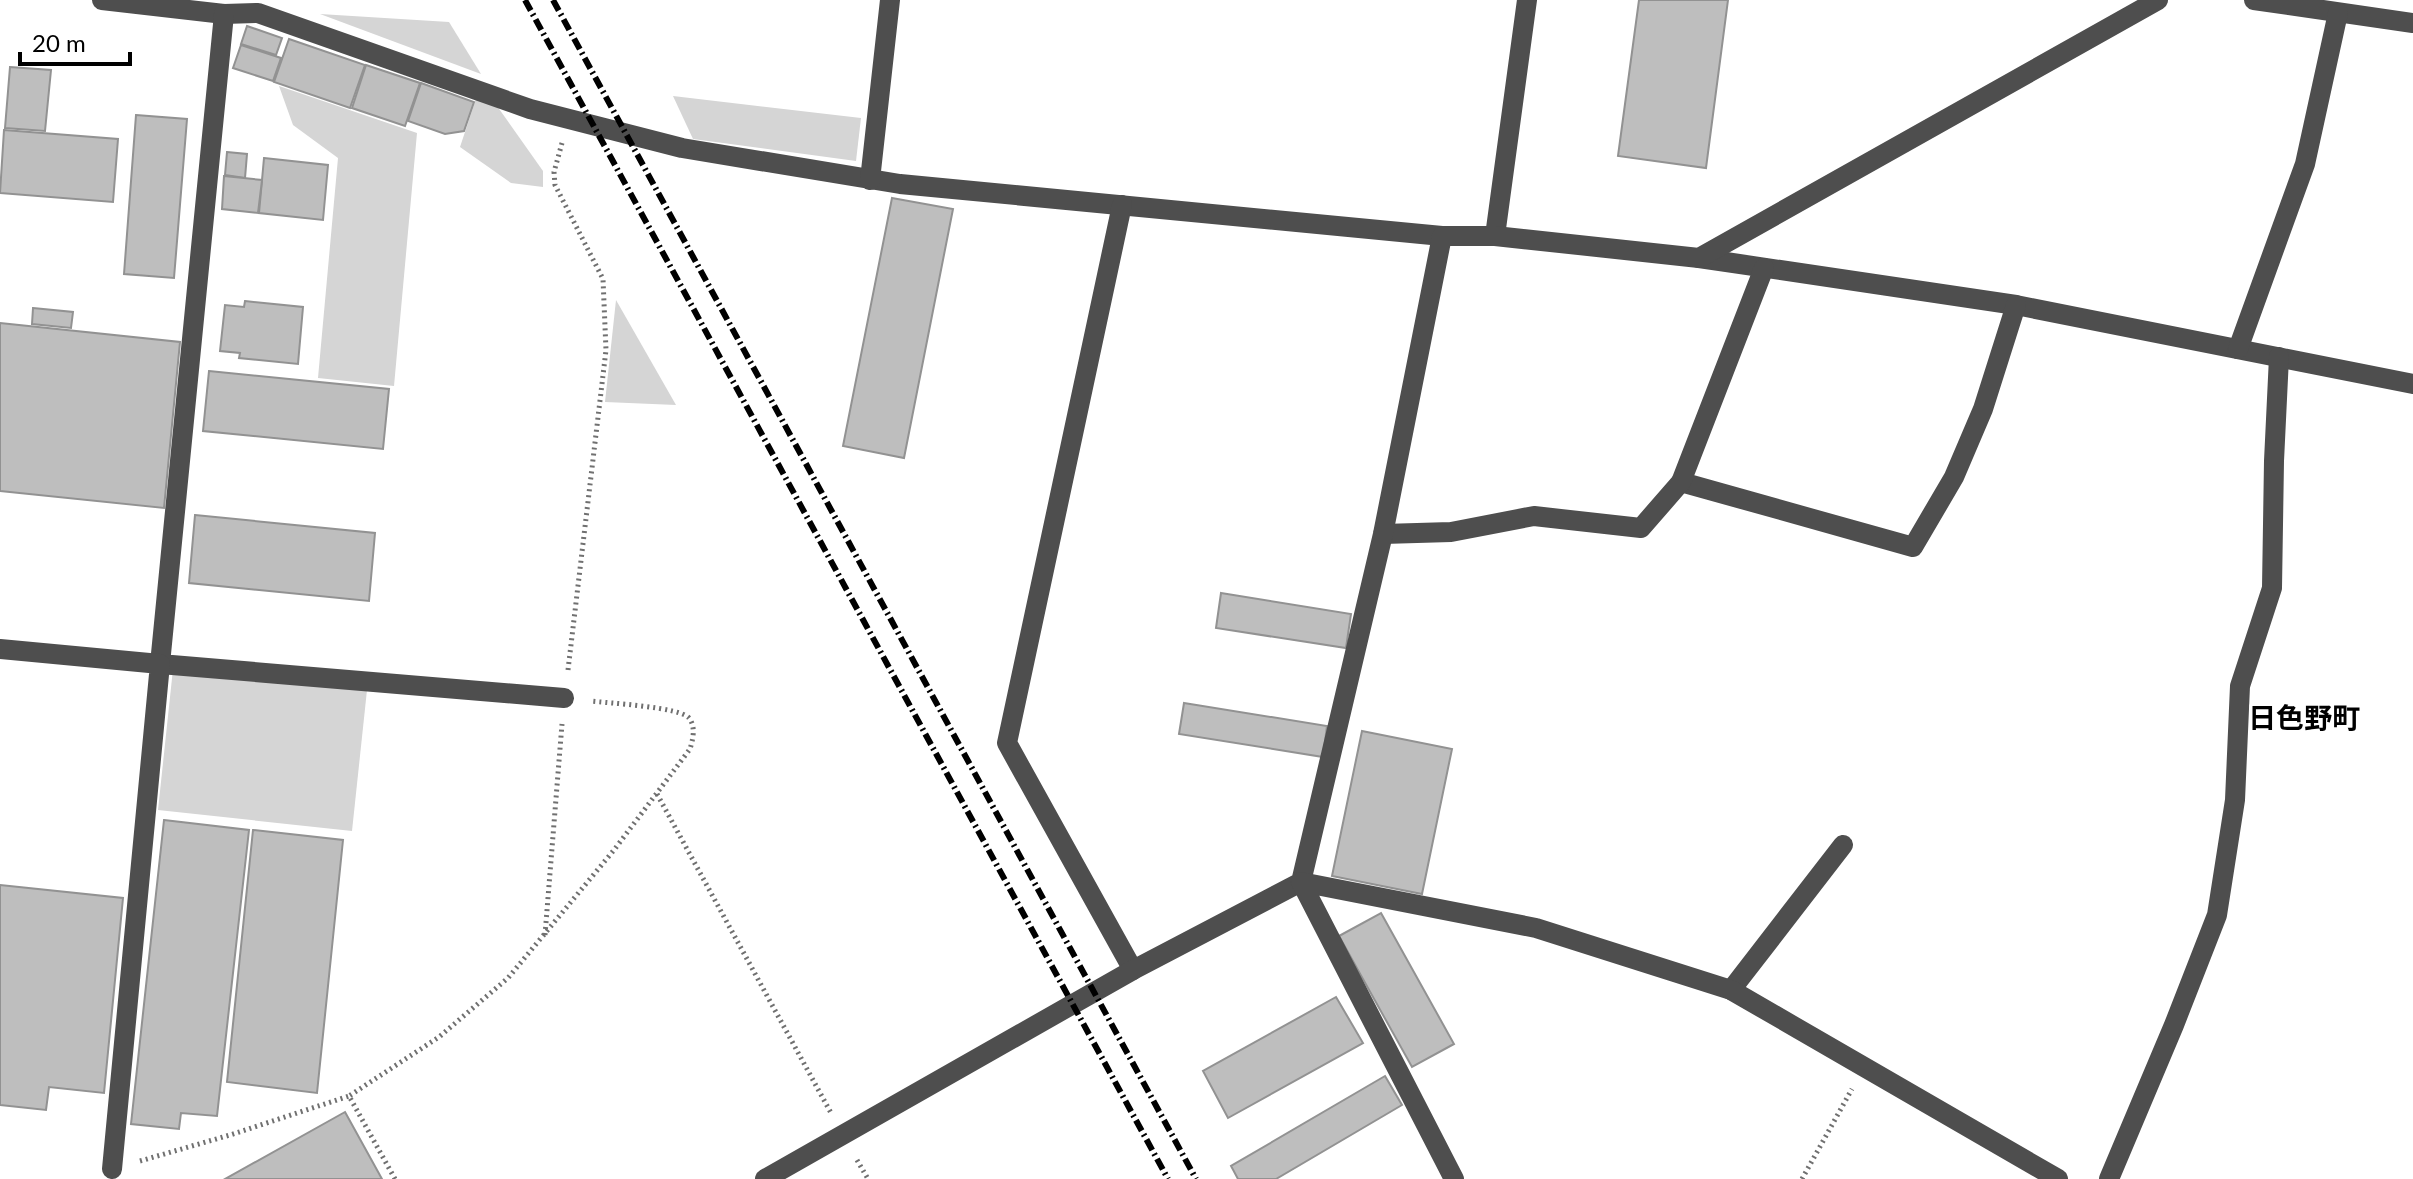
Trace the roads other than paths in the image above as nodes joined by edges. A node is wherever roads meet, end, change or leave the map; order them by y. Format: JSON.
{"nodes":[{"id":1,"x":102,"y":0,"type":"edge"},
{"id":2,"x":890,"y":0,"type":"edge"},
{"id":3,"x":1527,"y":0,"type":"edge"},
{"id":4,"x":2158,"y":0,"type":"edge"},
{"id":5,"x":2254,"y":0,"type":"edge"},
{"id":6,"x":258,"y":7,"type":"edge"},
{"id":7,"x":2338,"y":13,"type":"junction"},
{"id":8,"x":224,"y":14,"type":"junction"},
{"id":9,"x":2413,"y":23,"type":"edge"},
{"id":10,"x":870,"y":180,"type":"junction"},
{"id":11,"x":1122,"y":205,"type":"junction"},
{"id":12,"x":1442,"y":236,"type":"junction"},
{"id":13,"x":1495,"y":236,"type":"junction"},
{"id":14,"x":1699,"y":258,"type":"junction"},
{"id":15,"x":1764,"y":268,"type":"junction"},
{"id":16,"x":2016,"y":305,"type":"junction"},
{"id":17,"x":2238,"y":349,"type":"junction"},
{"id":18,"x":2279,"y":357,"type":"junction"},
{"id":19,"x":2413,"y":384,"type":"edge"},
{"id":20,"x":1681,"y":482,"type":"junction"},
{"id":21,"x":1383,"y":534,"type":"junction"},
{"id":22,"x":0,"y":649,"type":"edge"},
{"id":23,"x":160,"y":664,"type":"junction"},
{"id":24,"x":564,"y":698,"type":"road end"},
{"id":25,"x":1843,"y":845,"type":"dead end"},
{"id":26,"x":1301,"y":882,"type":"junction"},
{"id":27,"x":1133,"y":970,"type":"junction"},
{"id":28,"x":1731,"y":990,"type":"junction"},
{"id":29,"x":112,"y":1169,"type":"road end"},
{"id":30,"x":765,"y":1179,"type":"edge"},
{"id":31,"x":1454,"y":1179,"type":"edge"},
{"id":32,"x":2058,"y":1179,"type":"edge"},
{"id":33,"x":2109,"y":1179,"type":"edge"}],
"edges":[{"from":1,"to":8,"type":"street"},
{"from":2,"to":10,"type":"street"},
{"from":3,"to":13,"type":"street"},
{"from":4,"to":14,"type":"street"},
{"from":5,"to":7,"type":"street"},
{"from":6,"to":8,"type":"street"},
{"from":6,"to":10,"type":"street"},
{"from":7,"to":9,"type":"street"},
{"from":7,"to":17,"type":"street"},
{"from":8,"to":23,"type":"street"},
{"from":10,"to":11,"type":"street"},
{"from":11,"to":12,"type":"street"},
{"from":11,"to":27,"type":"street"},
{"from":12,"to":13,"type":"street"},
{"from":12,"to":21,"type":"street"},
{"from":13,"to":14,"type":"street"},
{"from":14,"to":15,"type":"street"},
{"from":15,"to":16,"type":"street"},
{"from":15,"to":20,"type":"street"},
{"from":16,"to":17,"type":"street"},
{"from":16,"to":20,"type":"street"},
{"from":17,"to":18,"type":"street"},
{"from":18,"to":19,"type":"street"},
{"from":18,"to":33,"type":"street"},
{"from":20,"to":21,"type":"street"},
{"from":21,"to":26,"type":"street"},
{"from":22,"to":23,"type":"street"},
{"from":23,"to":24,"type":"street"},
{"from":23,"to":29,"type":"street"},
{"from":25,"to":28,"type":"street"},
{"from":26,"to":27,"type":"street"},
{"from":26,"to":28,"type":"street"},
{"from":26,"to":31,"type":"street"},
{"from":27,"to":30,"type":"street"},
{"from":28,"to":32,"type":"street"}]}
